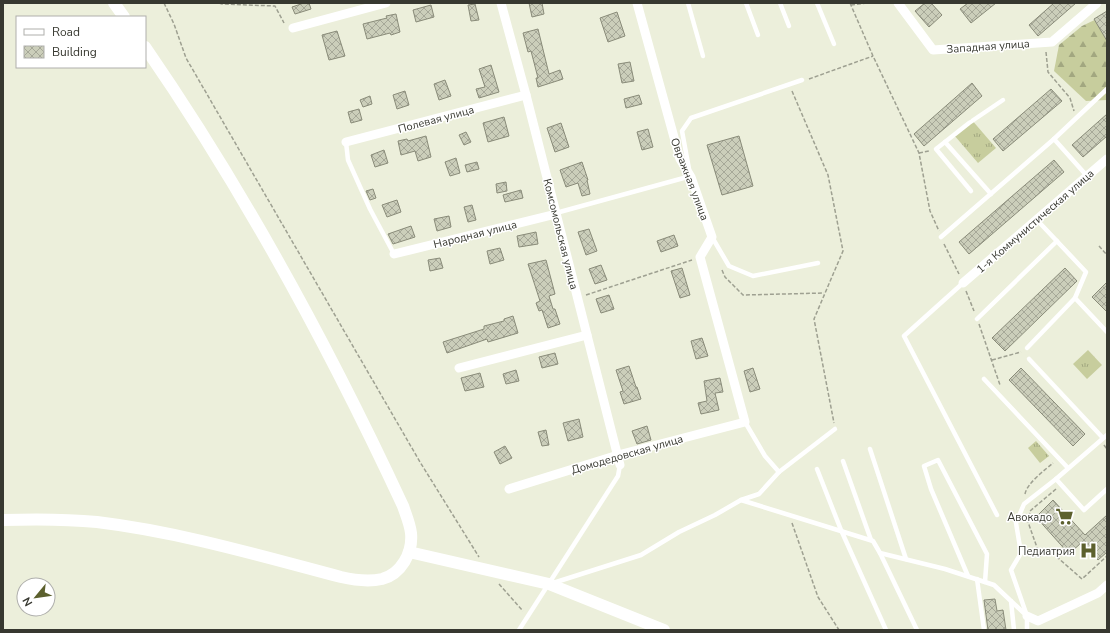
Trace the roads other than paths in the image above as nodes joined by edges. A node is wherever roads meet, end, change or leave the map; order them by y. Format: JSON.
{"nodes":[{"id":1,"x":114,"y":3,"type":"edge"},
{"id":2,"x":386,"y":3,"type":"edge"},
{"id":3,"x":501,"y":3,"type":"edge"},
{"id":4,"x":637,"y":3,"type":"edge"},
{"id":5,"x":688,"y":3,"type":"edge"},
{"id":6,"x":746,"y":3,"type":"edge"},
{"id":7,"x":780,"y":3,"type":"edge"},
{"id":8,"x":817,"y":3,"type":"edge"},
{"id":9,"x":898,"y":3,"type":"edge"},
{"id":10,"x":1097,"y":3,"type":"edge"},
{"id":11,"x":123,"y":16,"type":"edge"},
{"id":12,"x":789,"y":26,"type":"dead end"},
{"id":13,"x":293,"y":28,"type":"road end"},
{"id":14,"x":758,"y":35,"type":"dead end"},
{"id":15,"x":834,"y":44,"type":"dead end"},
{"id":16,"x":146,"y":49,"type":"edge"},
{"id":17,"x":703,"y":56,"type":"dead end"},
{"id":18,"x":802,"y":80,"type":"road end"},
{"id":19,"x":1107,"y":89,"type":"edge"},
{"id":20,"x":526,"y":95,"type":"junction"},
{"id":21,"x":1003,"y":100,"type":"dead end"},
{"id":22,"x":1054,"y":139,"type":"junction"},
{"id":23,"x":346,"y":142,"type":"joint"},
{"id":24,"x":945,"y":142,"type":"junction"},
{"id":25,"x":1107,"y":159,"type":"edge"},
{"id":26,"x":1087,"y":176,"type":"junction"},
{"id":27,"x":691,"y":177,"type":"junction"},
{"id":28,"x":971,"y":191,"type":"dead end"},
{"id":29,"x":991,"y":194,"type":"junction"},
{"id":30,"x":556,"y":214,"type":"junction"},
{"id":31,"x":1037,"y":220,"type":"junction"},
{"id":32,"x":712,"y":237,"type":"junction"},
{"id":33,"x":941,"y":237,"type":"road end"},
{"id":34,"x":1057,"y":241,"type":"junction"},
{"id":35,"x":394,"y":254,"type":"joint"},
{"id":36,"x":818,"y":263,"type":"dead end"},
{"id":37,"x":964,"y":283,"type":"joint"},
{"id":38,"x":1075,"y":298,"type":"junction"},
{"id":39,"x":977,"y":319,"type":"dead end"},
{"id":40,"x":1107,"y":332,"type":"edge"},
{"id":41,"x":587,"y":334,"type":"junction"},
{"id":42,"x":1027,"y":348,"type":"dead end"},
{"id":43,"x":1029,"y":359,"type":"dead end"},
{"id":44,"x":459,"y":368,"type":"dead end"},
{"id":45,"x":984,"y":379,"type":"dead end"},
{"id":46,"x":745,"y":422,"type":"junction"},
{"id":47,"x":835,"y":428,"type":"road end"},
{"id":48,"x":1105,"y":437,"type":"edge"},
{"id":49,"x":870,"y":449,"type":"dead end"},
{"id":50,"x":618,"y":455,"type":"junction"},
{"id":51,"x":843,"y":461,"type":"dead end"},
{"id":52,"x":620,"y":465,"type":"joint"},
{"id":53,"x":1068,"y":468,"type":"junction"},
{"id":54,"x":817,"y":469,"type":"dead end"},
{"id":55,"x":780,"y":472,"type":"junction"},
{"id":56,"x":1056,"y":479,"type":"junction"},
{"id":57,"x":509,"y":489,"type":"dead end"},
{"id":58,"x":1107,"y":489,"type":"edge"},
{"id":59,"x":741,"y":500,"type":"junction"},
{"id":60,"x":997,"y":515,"type":"dead end"},
{"id":61,"x":3,"y":520,"type":"edge"},
{"id":62,"x":841,"y":530,"type":"junction"},
{"id":63,"x":871,"y":540,"type":"junction"},
{"id":64,"x":409,"y":552,"type":"junction"},
{"id":65,"x":880,"y":553,"type":"junction"},
{"id":66,"x":906,"y":559,"type":"junction"},
{"id":67,"x":968,"y":576,"type":"junction"},
{"id":68,"x":977,"y":579,"type":"junction"},
{"id":69,"x":986,"y":582,"type":"junction"},
{"id":70,"x":549,"y":584,"type":"junction"},
{"id":71,"x":1107,"y":585,"type":"edge"},
{"id":72,"x":1011,"y":601,"type":"junction"},
{"id":73,"x":1027,"y":616,"type":"junction"},
{"id":74,"x":519,"y":630,"type":"edge"},
{"id":75,"x":664,"y":630,"type":"edge"},
{"id":76,"x":886,"y":630,"type":"edge"},
{"id":77,"x":916,"y":630,"type":"edge"},
{"id":78,"x":984,"y":630,"type":"edge"},
{"id":79,"x":1014,"y":630,"type":"edge"},
{"id":80,"x":1027,"y":630,"type":"edge"}],
"edges":[{"from":1,"to":11,"type":"street"},
{"from":2,"to":13,"type":"street"},
{"from":3,"to":20,"type":"street","name":"Комсомольская улица"},
{"from":4,"to":27,"type":"street","name":"Овражная улица"},
{"from":5,"to":17,"type":"lane"},
{"from":6,"to":14,"type":"lane"},
{"from":7,"to":12,"type":"lane"},
{"from":8,"to":15,"type":"lane"},
{"from":9,"to":10,"type":"street","name":"Западная улица"},
{"from":16,"to":64,"type":"street"},
{"from":18,"to":27,"type":"lane"},
{"from":19,"to":22,"type":"lane"},
{"from":20,"to":23,"type":"street","name":"Полевая улица"},
{"from":20,"to":30,"type":"street","name":"Комсомольская улица"},
{"from":21,"to":24,"type":"lane"},
{"from":22,"to":26,"type":"lane"},
{"from":22,"to":29,"type":"lane"},
{"from":23,"to":35,"type":"lane"},
{"from":24,"to":28,"type":"lane"},
{"from":24,"to":29,"type":"lane"},
{"from":25,"to":26,"type":"street","name":"1-я Коммунистическая улица"},
{"from":26,"to":31,"type":"street","name":"1-я Коммунистическая улица"},
{"from":27,"to":30,"type":"lane"},
{"from":27,"to":32,"type":"street","name":"Овражная улица"},
{"from":29,"to":33,"type":"lane"},
{"from":30,"to":35,"type":"street","name":"Народная улица"},
{"from":30,"to":41,"type":"street","name":"Комсомольская улица"},
{"from":31,"to":34,"type":"lane"},
{"from":31,"to":37,"type":"street","name":"1-я Коммунистическая улица"},
{"from":32,"to":36,"type":"lane"},
{"from":32,"to":46,"type":"street"},
{"from":34,"to":38,"type":"lane"},
{"from":34,"to":39,"type":"lane"},
{"from":37,"to":60,"type":"lane"},
{"from":38,"to":40,"type":"lane"},
{"from":38,"to":42,"type":"lane"},
{"from":41,"to":44,"type":"street"},
{"from":41,"to":50,"type":"street","name":"Комсомольская улица"},
{"from":43,"to":48,"type":"lane"},
{"from":45,"to":53,"type":"lane"},
{"from":46,"to":50,"type":"street","name":"Домодедовская улица"},
{"from":46,"to":55,"type":"lane"},
{"from":47,"to":55,"type":"lane"},
{"from":48,"to":53,"type":"lane"},
{"from":49,"to":66,"type":"lane"},
{"from":50,"to":52,"type":"street","name":"Комсомольская улица"},
{"from":50,"to":57,"type":"street","name":"Домодедовская улица"},
{"from":51,"to":63,"type":"lane"},
{"from":52,"to":70,"type":"lane"},
{"from":53,"to":56,"type":"lane"},
{"from":54,"to":62,"type":"lane"},
{"from":55,"to":59,"type":"lane"},
{"from":56,"to":58,"type":"lane"},
{"from":56,"to":73,"type":"lane"},
{"from":59,"to":62,"type":"lane"},
{"from":59,"to":70,"type":"lane"},
{"from":61,"to":64,"type":"street"},
{"from":62,"to":63,"type":"lane"},
{"from":62,"to":76,"type":"lane"},
{"from":63,"to":65,"type":"lane"},
{"from":64,"to":70,"type":"street"},
{"from":65,"to":66,"type":"lane"},
{"from":65,"to":77,"type":"lane"},
{"from":66,"to":67,"type":"lane"},
{"from":67,"to":68,"type":"lane"},
{"from":67,"to":69,"type":"lane"},
{"from":68,"to":69,"type":"lane"},
{"from":68,"to":78,"type":"lane"},
{"from":69,"to":72,"type":"lane"},
{"from":70,"to":74,"type":"lane"},
{"from":70,"to":75,"type":"street"},
{"from":71,"to":73,"type":"street"},
{"from":72,"to":73,"type":"lane"},
{"from":72,"to":79,"type":"lane"},
{"from":73,"to":80,"type":"lane"}]}
